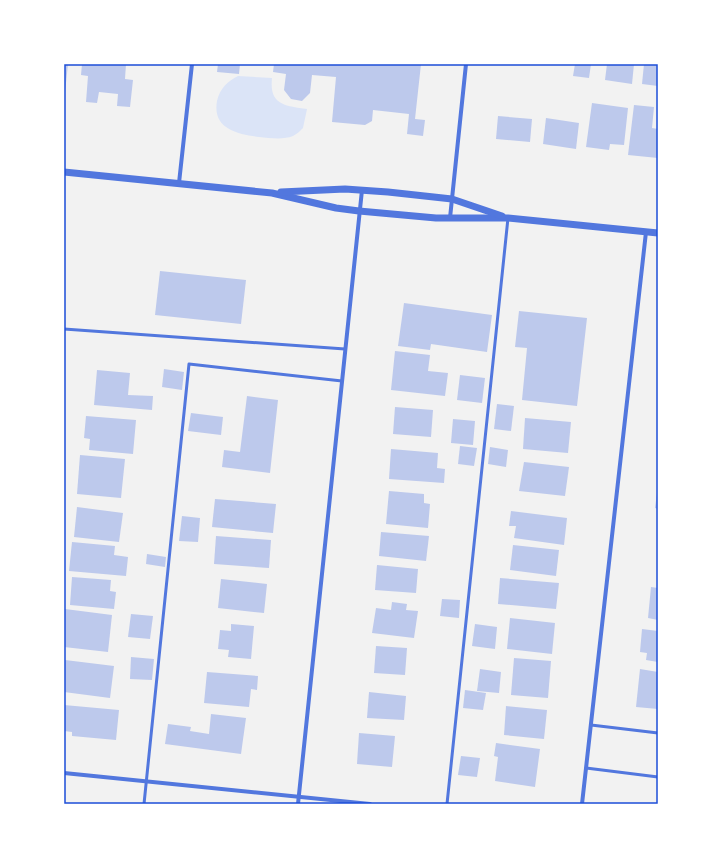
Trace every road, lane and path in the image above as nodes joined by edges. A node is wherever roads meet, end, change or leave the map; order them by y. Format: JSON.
{"nodes":[{"id":1,"x":192,"y":64,"type":"edge"},
{"id":2,"x":466,"y":64,"type":"edge"},
{"id":3,"x":64,"y":172,"type":"edge"},
{"id":4,"x":179,"y":183,"type":"junction"},
{"id":5,"x":362,"y":190,"type":"junction"},
{"id":6,"x":272,"y":193,"type":"junction"},
{"id":7,"x":452,"y":199,"type":"junction"},
{"id":8,"x":359,"y":211,"type":"junction"},
{"id":9,"x":450,"y":218,"type":"junction"},
{"id":10,"x":508,"y":218,"type":"junction"},
{"id":11,"x":646,"y":232,"type":"junction"},
{"id":12,"x":658,"y":233,"type":"edge"},
{"id":13,"x":64,"y":329,"type":"edge"},
{"id":14,"x":345,"y":349,"type":"junction"},
{"id":15,"x":342,"y":381,"type":"junction"},
{"id":16,"x":591,"y":725,"type":"junction"},
{"id":17,"x":658,"y":733,"type":"edge"},
{"id":18,"x":586,"y":768,"type":"junction"},
{"id":19,"x":64,"y":773,"type":"edge"},
{"id":20,"x":658,"y":778,"type":"edge"},
{"id":21,"x":146,"y":781,"type":"junction"},
{"id":22,"x":299,"y":796,"type":"junction"},
{"id":23,"x":144,"y":804,"type":"edge"},
{"id":24,"x":298,"y":804,"type":"edge"},
{"id":25,"x":370,"y":804,"type":"edge"},
{"id":26,"x":446,"y":804,"type":"edge"},
{"id":27,"x":582,"y":804,"type":"edge"}],
"edges":[{"from":1,"to":4,"type":"street"},
{"from":2,"to":7,"type":"street"},
{"from":3,"to":4,"type":"street"},
{"from":4,"to":6,"type":"street"},
{"from":5,"to":6,"type":"street"},
{"from":5,"to":7,"type":"street"},
{"from":5,"to":8,"type":"street"},
{"from":6,"to":8,"type":"street"},
{"from":7,"to":9,"type":"street"},
{"from":7,"to":10,"type":"street"},
{"from":8,"to":9,"type":"street"},
{"from":8,"to":14,"type":"street"},
{"from":9,"to":10,"type":"street"},
{"from":10,"to":11,"type":"street"},
{"from":10,"to":26,"type":"lane"},
{"from":11,"to":12,"type":"street"},
{"from":11,"to":16,"type":"street"},
{"from":13,"to":14,"type":"lane"},
{"from":14,"to":15,"type":"street"},
{"from":15,"to":21,"type":"lane"},
{"from":15,"to":22,"type":"street"},
{"from":16,"to":17,"type":"lane"},
{"from":16,"to":18,"type":"street"},
{"from":18,"to":20,"type":"lane"},
{"from":18,"to":27,"type":"street"},
{"from":19,"to":21,"type":"street"},
{"from":21,"to":22,"type":"street"},
{"from":21,"to":23,"type":"lane"},
{"from":22,"to":24,"type":"street"},
{"from":22,"to":25,"type":"street"}]}
